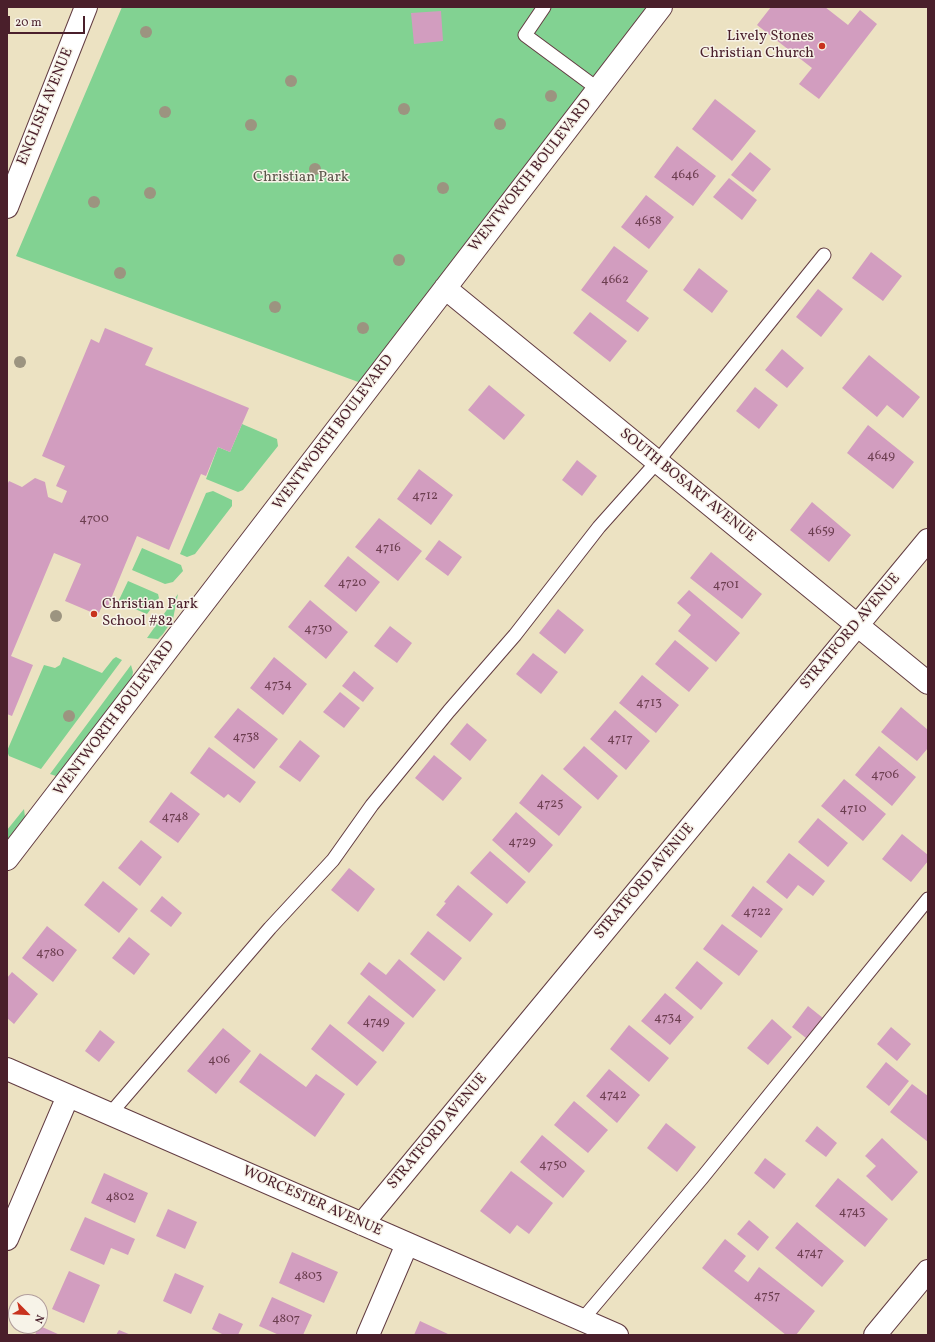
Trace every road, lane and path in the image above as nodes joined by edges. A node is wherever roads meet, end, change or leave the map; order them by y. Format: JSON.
{"nodes":[{"id":1,"x":86,"y":7,"type":"edge"},
{"id":2,"x":544,"y":7,"type":"edge"},
{"id":3,"x":661,"y":7,"type":"edge"},
{"id":4,"x":598,"y":89,"type":"junction"},
{"id":5,"x":7,"y":207,"type":"edge"},
{"id":6,"x":824,"y":255,"type":"dead end"},
{"id":7,"x":445,"y":288,"type":"junction"},
{"id":8,"x":658,"y":462,"type":"junction"},
{"id":9,"x":928,"y":540,"type":"edge"},
{"id":10,"x":857,"y":625,"type":"junction"},
{"id":11,"x":928,"y":683,"type":"edge"},
{"id":12,"x":7,"y":860,"type":"edge"},
{"id":13,"x":928,"y":899,"type":"edge"},
{"id":14,"x":7,"y":1069,"type":"edge"},
{"id":15,"x":68,"y":1096,"type":"junction"},
{"id":16,"x":110,"y":1114,"type":"junction"},
{"id":17,"x":362,"y":1224,"type":"junction"},
{"id":18,"x":7,"y":1239,"type":"edge"},
{"id":19,"x":407,"y":1244,"type":"junction"},
{"id":20,"x":928,"y":1271,"type":"edge"},
{"id":21,"x":582,"y":1320,"type":"junction"},
{"id":22,"x":368,"y":1335,"type":"edge"},
{"id":23,"x":617,"y":1335,"type":"edge"},
{"id":24,"x":875,"y":1335,"type":"edge"}],
"edges":[{"from":1,"to":5,"type":"street","name":"ENGLISH AVENUE"},
{"from":2,"to":4,"type":"lane"},
{"from":3,"to":4,"type":"street","name":"WENTWORTH BOULEVARD"},
{"from":4,"to":7,"type":"street","name":"WENTWORTH BOULEVARD"},
{"from":6,"to":8,"type":"lane"},
{"from":7,"to":8,"type":"street","name":"SOUTH BOSART AVENUE"},
{"from":7,"to":12,"type":"street","name":"WENTWORTH BOULEVARD"},
{"from":8,"to":10,"type":"street","name":"SOUTH BOSART AVENUE"},
{"from":8,"to":16,"type":"lane"},
{"from":9,"to":10,"type":"street","name":"STRATFORD AVENUE"},
{"from":10,"to":11,"type":"street","name":"SOUTH BOSART AVENUE"},
{"from":10,"to":17,"type":"street","name":"STRATFORD AVENUE"},
{"from":13,"to":21,"type":"lane"},
{"from":14,"to":15,"type":"street","name":"WORCESTER AVENUE"},
{"from":15,"to":16,"type":"street","name":"WORCESTER AVENUE"},
{"from":15,"to":18,"type":"street"},
{"from":16,"to":17,"type":"street","name":"WORCESTER AVENUE"},
{"from":17,"to":19,"type":"street","name":"WORCESTER AVENUE"},
{"from":19,"to":21,"type":"street","name":"WORCESTER AVENUE"},
{"from":19,"to":22,"type":"street"},
{"from":20,"to":24,"type":"street"},
{"from":21,"to":23,"type":"street","name":"WORCESTER AVENUE"}]}
